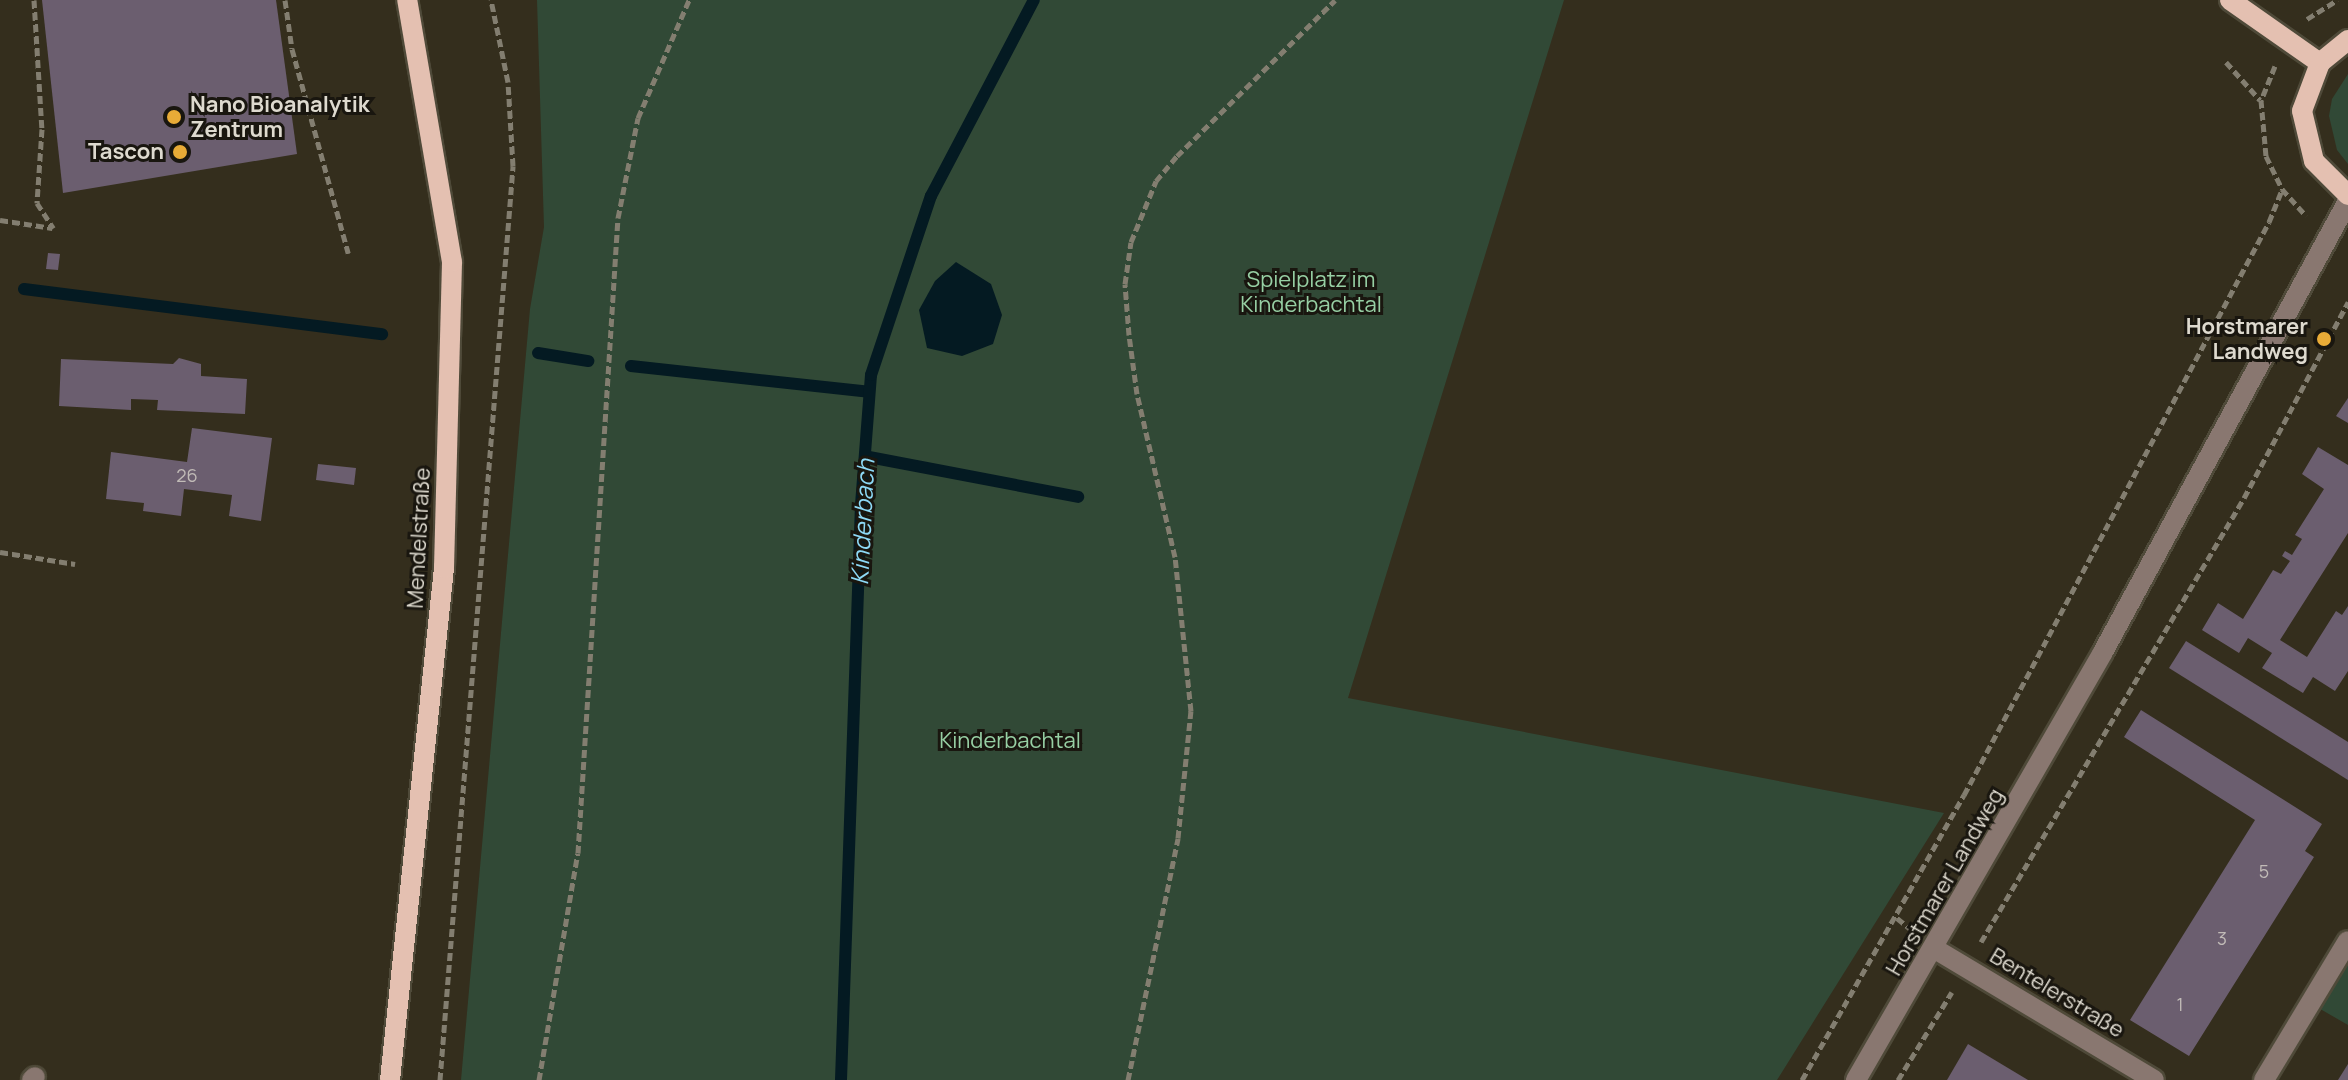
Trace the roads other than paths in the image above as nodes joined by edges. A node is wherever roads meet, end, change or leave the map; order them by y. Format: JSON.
{"nodes":[{"id":1,"x":407,"y":0,"type":"edge"},
{"id":2,"x":2230,"y":0,"type":"edge"},
{"id":3,"x":2348,"y":40,"type":"edge"},
{"id":4,"x":2320,"y":63,"type":"junction"},
{"id":5,"x":2348,"y":198,"type":"edge"},
{"id":6,"x":2348,"y":941,"type":"edge"},
{"id":7,"x":1935,"y":949,"type":"junction"},
{"id":8,"x":390,"y":1080,"type":"edge"},
{"id":9,"x":1856,"y":1080,"type":"edge"},
{"id":10,"x":2154,"y":1080,"type":"edge"},
{"id":11,"x":2264,"y":1080,"type":"edge"}],
"edges":[{"from":1,"to":8,"type":"main road","name":"Mendelstraße"},
{"from":2,"to":4,"type":"main road"},
{"from":3,"to":4,"type":"main road"},
{"from":4,"to":5,"type":"main road"},
{"from":5,"to":7,"type":"street","name":"Horstmarer Landweg"},
{"from":6,"to":11,"type":"street"},
{"from":7,"to":9,"type":"street","name":"Horstmarer Landweg"},
{"from":7,"to":10,"type":"street","name":"Bentelerstraße"}]}
